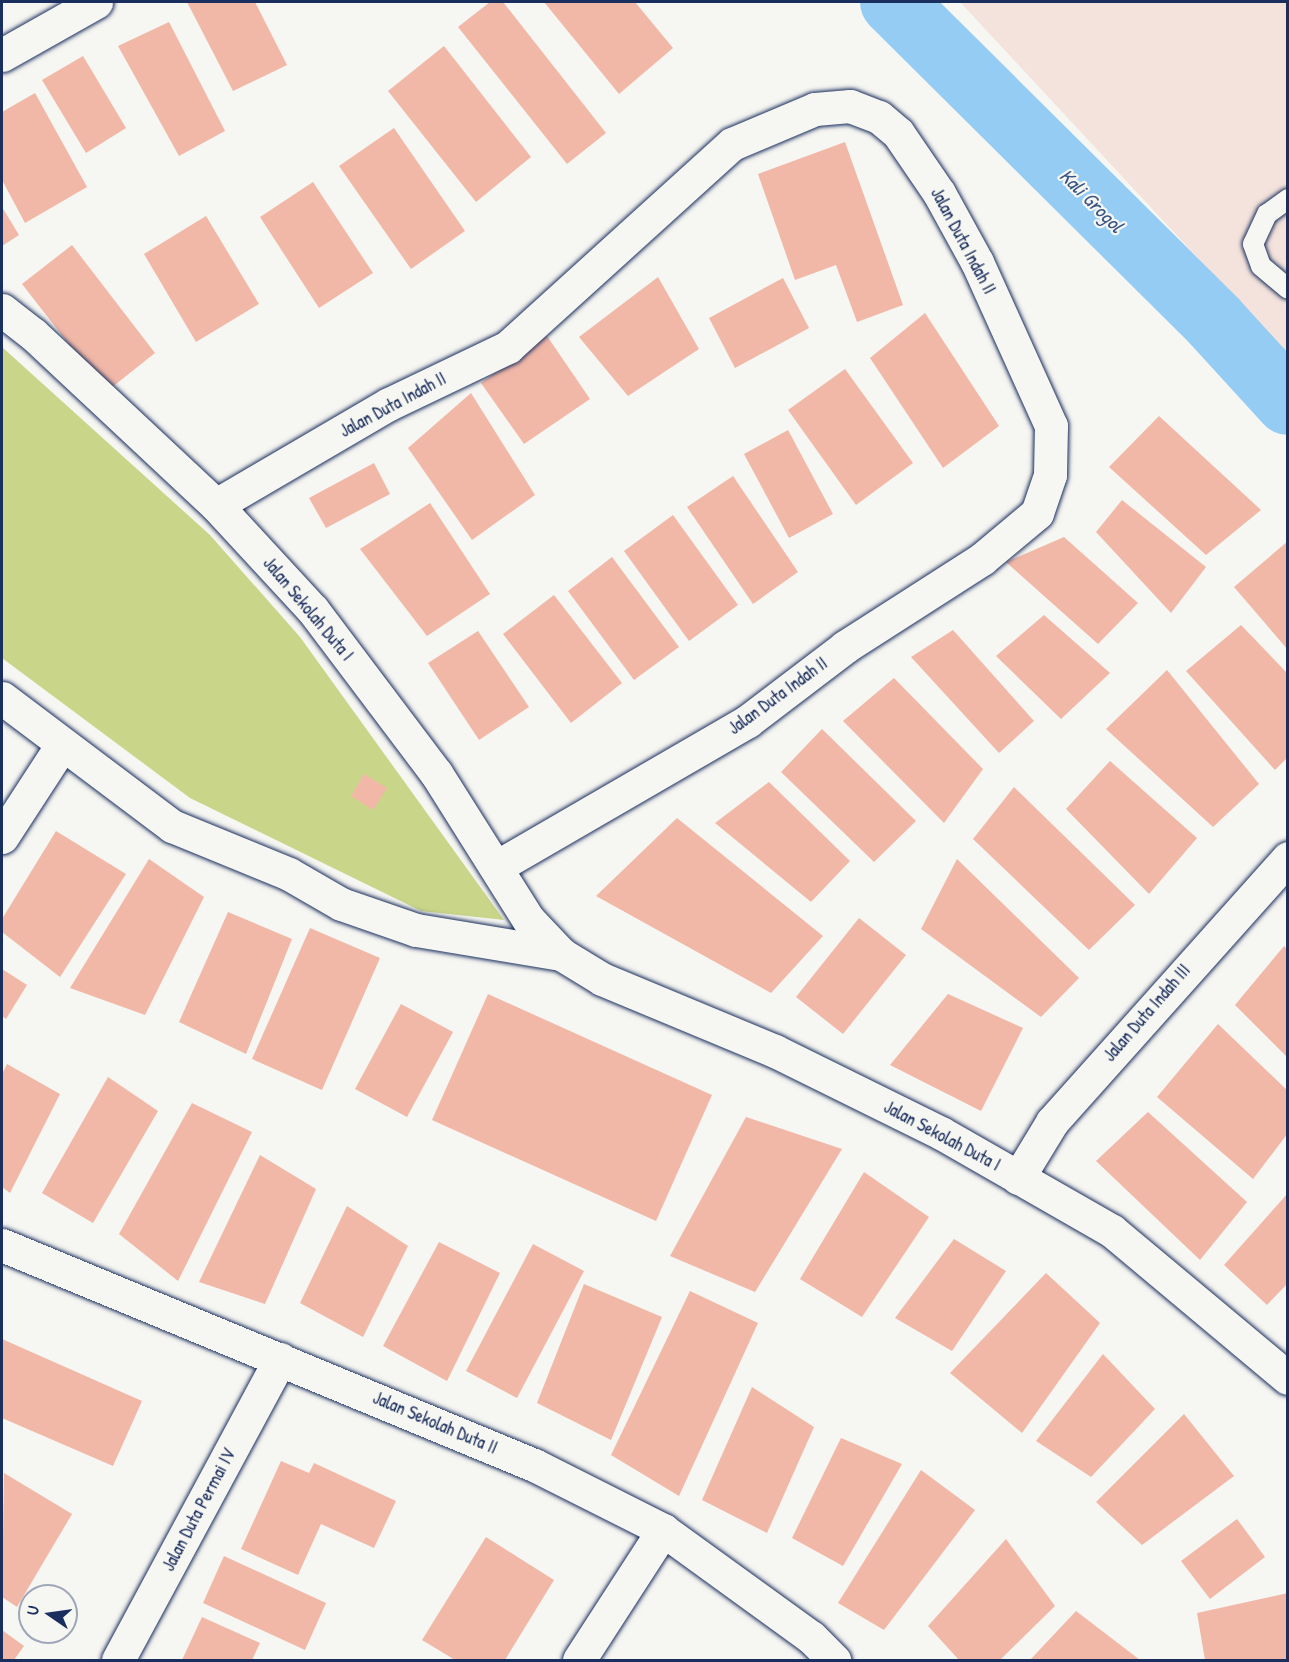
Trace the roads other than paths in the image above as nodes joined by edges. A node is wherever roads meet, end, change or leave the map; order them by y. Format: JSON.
{"nodes":[{"id":1,"x":96,"y":2,"type":"edge"},
{"id":2,"x":2,"y":55,"type":"edge"},
{"id":3,"x":1287,"y":199,"type":"edge"},
{"id":4,"x":1287,"y":289,"type":"edge"},
{"id":5,"x":2,"y":310,"type":"edge"},
{"id":6,"x":216,"y":505,"type":"junction"},
{"id":7,"x":2,"y":698,"type":"edge"},
{"id":8,"x":62,"y":746,"type":"junction"},
{"id":9,"x":2,"y":837,"type":"edge"},
{"id":10,"x":1287,"y":858,"type":"edge"},
{"id":11,"x":496,"y":867,"type":"junction"},
{"id":12,"x":561,"y":954,"type":"junction"},
{"id":13,"x":1018,"y":1178,"type":"junction"},
{"id":14,"x":2,"y":1245,"type":"edge"},
{"id":15,"x":280,"y":1359,"type":"junction"},
{"id":16,"x":1287,"y":1378,"type":"edge"},
{"id":17,"x":663,"y":1530,"type":"junction"},
{"id":18,"x":118,"y":1660,"type":"edge"},
{"id":19,"x":579,"y":1660,"type":"edge"},
{"id":20,"x":834,"y":1660,"type":"edge"}],
"edges":[{"from":1,"to":2,"type":"street"},
{"from":3,"to":4,"type":"lane"},
{"from":5,"to":6,"type":"street","name":"Jalan Sekolah Duta I"},
{"from":6,"to":11,"type":"street","name":"Jalan Sekolah Duta I"},
{"from":6,"to":11,"type":"street","name":"Jalan Duta Indah II"},
{"from":7,"to":8,"type":"street","name":"Jalan Sekolah Duta I"},
{"from":8,"to":9,"type":"street"},
{"from":8,"to":12,"type":"street","name":"Jalan Sekolah Duta I"},
{"from":10,"to":13,"type":"street","name":"Jalan Duta Indah III"},
{"from":11,"to":12,"type":"street","name":"Jalan Sekolah Duta I"},
{"from":12,"to":13,"type":"street","name":"Jalan Sekolah Duta I"},
{"from":13,"to":16,"type":"street","name":"Jalan Sekolah Duta I"},
{"from":14,"to":15,"type":"street","name":"Jalan Sekolah Duta II"},
{"from":15,"to":17,"type":"street","name":"Jalan Sekolah Duta II"},
{"from":15,"to":18,"type":"street","name":"Jalan Duta Permai IV"},
{"from":17,"to":19,"type":"street"},
{"from":17,"to":20,"type":"street","name":"Jalan Sekolah Duta II"}]}
